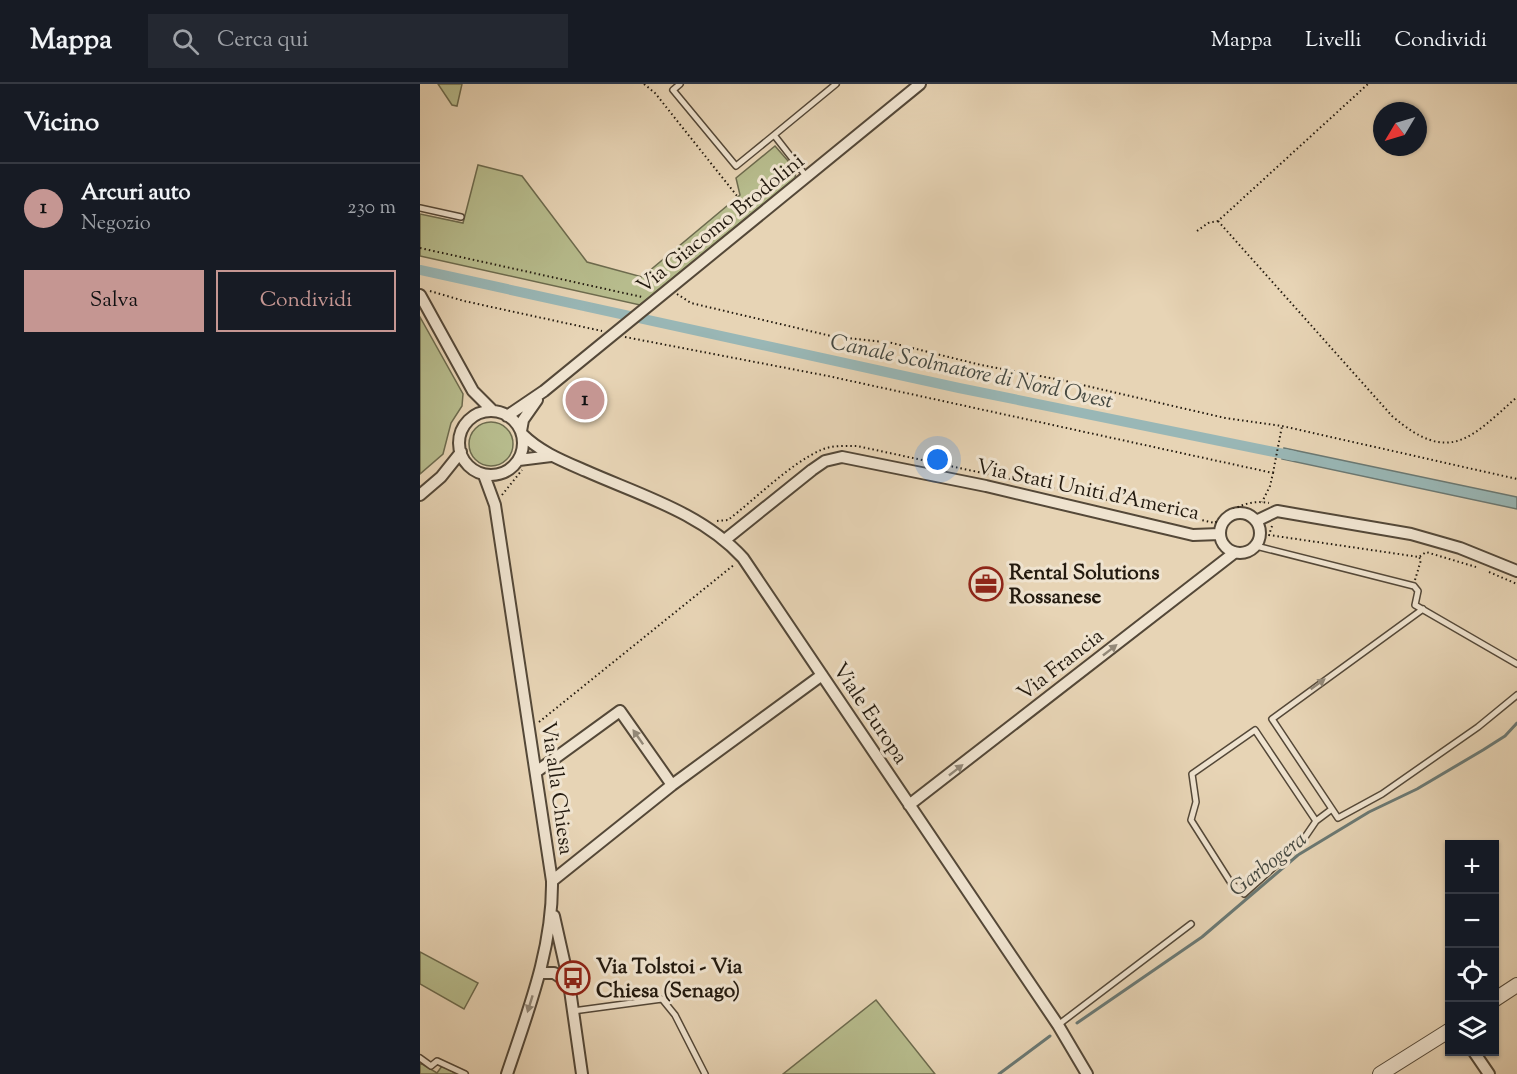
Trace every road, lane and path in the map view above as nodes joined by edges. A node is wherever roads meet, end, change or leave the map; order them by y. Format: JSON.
{"nodes":[{"id":1,"x":644,"y":84,"type":"edge"},
{"id":2,"x":680,"y":84,"type":"edge"},
{"id":3,"x":836,"y":84,"type":"edge"},
{"id":4,"x":920,"y":84,"type":"edge"},
{"id":5,"x":1368,"y":84,"type":"edge"},
{"id":6,"x":774,"y":135,"type":"junction"},
{"id":7,"x":807,"y":177,"type":"junction"},
{"id":8,"x":420,"y":208,"type":"edge"},
{"id":9,"x":461,"y":217,"type":"dead end"},
{"id":10,"x":756,"y":219,"type":"junction"},
{"id":11,"x":1218,"y":221,"type":"junction"},
{"id":12,"x":1197,"y":231,"type":"dead end"},
{"id":13,"x":420,"y":248,"type":"edge"},
{"id":14,"x":670,"y":289,"type":"junction"},
{"id":15,"x":420,"y":295,"type":"edge"},
{"id":16,"x":654,"y":302,"type":"junction"},
{"id":17,"x":616,"y":331,"type":"junction"},
{"id":18,"x":473,"y":391,"type":"junction"},
{"id":19,"x":544,"y":391,"type":"junction"},
{"id":20,"x":1517,"y":397,"type":"edge"},
{"id":21,"x":493,"y":411,"type":"junction"},
{"id":22,"x":507,"y":416,"type":"junction"},
{"id":23,"x":472,"y":418,"type":"junction"},
{"id":24,"x":1282,"y":426,"type":"junction"},
{"id":25,"x":521,"y":432,"type":"junction"},
{"id":26,"x":461,"y":452,"type":"junction"},
{"id":27,"x":551,"y":456,"type":"junction"},
{"id":28,"x":519,"y":460,"type":"junction"},
{"id":29,"x":472,"y":468,"type":"junction"},
{"id":30,"x":1273,"y":473,"type":"junction"},
{"id":31,"x":502,"y":474,"type":"junction"},
{"id":32,"x":484,"y":475,"type":"junction"},
{"id":33,"x":441,"y":477,"type":"junction"},
{"id":34,"x":513,"y":477,"type":"dead end"},
{"id":35,"x":1517,"y":479,"type":"edge"},
{"id":36,"x":420,"y":495,"type":"edge"},
{"id":37,"x":497,"y":500,"type":"junction"},
{"id":38,"x":1262,"y":502,"type":"dead end"},
{"id":39,"x":1256,"y":521,"type":"junction"},
{"id":40,"x":1220,"y":534,"type":"junction"},
{"id":41,"x":726,"y":539,"type":"junction"},
{"id":42,"x":1256,"y":546,"type":"junction"},
{"id":43,"x":1234,"y":553,"type":"junction"},
{"id":44,"x":1419,"y":557,"type":"dead end"},
{"id":45,"x":743,"y":558,"type":"junction"},
{"id":46,"x":1517,"y":571,"type":"edge"},
{"id":47,"x":1415,"y":588,"type":"junction"},
{"id":48,"x":1423,"y":609,"type":"junction"},
{"id":49,"x":1517,"y":664,"type":"edge"},
{"id":50,"x":822,"y":675,"type":"junction"},
{"id":51,"x":1517,"y":695,"type":"edge"},
{"id":52,"x":529,"y":729,"type":"junction"},
{"id":53,"x":536,"y":772,"type":"junction"},
{"id":54,"x":672,"y":785,"type":"junction"},
{"id":55,"x":909,"y":805,"type":"junction"},
{"id":56,"x":1332,"y":809,"type":"junction"},
{"id":57,"x":1316,"y":821,"type":"junction"},
{"id":58,"x":552,"y":881,"type":"junction"},
{"id":59,"x":552,"y":907,"type":"junction"},
{"id":60,"x":1191,"y":924,"type":"dead end"},
{"id":61,"x":540,"y":973,"type":"junction"},
{"id":62,"x":569,"y":983,"type":"junction"},
{"id":63,"x":1517,"y":985,"type":"edge"},
{"id":64,"x":1499,"y":997,"type":"edge"},
{"id":65,"x":573,"y":1011,"type":"junction"},
{"id":66,"x":1058,"y":1025,"type":"junction"},
{"id":67,"x":1445,"y":1033,"type":"edge"},
{"id":68,"x":1477,"y":1056,"type":"edge"},
{"id":69,"x":420,"y":1058,"type":"edge"},
{"id":70,"x":465,"y":1074,"type":"edge"},
{"id":71,"x":507,"y":1074,"type":"edge"},
{"id":72,"x":582,"y":1074,"type":"edge"},
{"id":73,"x":705,"y":1074,"type":"edge"},
{"id":74,"x":1088,"y":1074,"type":"edge"},
{"id":75,"x":1380,"y":1074,"type":"edge"},
{"id":76,"x":1489,"y":1074,"type":"edge"}],
"edges":[{"from":1,"to":10,"type":"path"},
{"from":2,"to":6,"type":"lane"},
{"from":3,"to":6,"type":"lane"},
{"from":4,"to":7,"type":"street","name":"Via Giacomo Brodolini"},
{"from":5,"to":11,"type":"path"},
{"from":6,"to":7,"type":"lane"},
{"from":7,"to":10,"type":"street","name":"Via Giacomo Brodolini"},
{"from":8,"to":9,"type":"lane"},
{"from":10,"to":14,"type":"street","name":"Via Giacomo Brodolini"},
{"from":11,"to":12,"type":"path"},
{"from":11,"to":20,"type":"path"},
{"from":13,"to":16,"type":"path"},
{"from":14,"to":16,"type":"street","name":"Via Giacomo Brodolini"},
{"from":14,"to":24,"type":"path"},
{"from":15,"to":17,"type":"path"},
{"from":15,"to":18,"type":"street"},
{"from":16,"to":17,"type":"street","name":"Via Giacomo Brodolini"},
{"from":17,"to":19,"type":"street","name":"Via Giacomo Brodolini"},
{"from":17,"to":30,"type":"path"},
{"from":18,"to":21,"type":"street"},
{"from":18,"to":23,"type":"street"},
{"from":19,"to":22,"type":"street","name":"Via Giacomo Brodolini"},
{"from":19,"to":25,"type":"street","name":"Via Giacomo Brodolini"},
{"from":21,"to":22,"type":"street"},
{"from":21,"to":23,"type":"street"},
{"from":22,"to":25,"type":"street"},
{"from":23,"to":26,"type":"street"},
{"from":24,"to":30,"type":"path"},
{"from":24,"to":35,"type":"path"},
{"from":25,"to":27,"type":"street","name":"Viale Europa"},
{"from":25,"to":28,"type":"street"},
{"from":26,"to":29,"type":"street"},
{"from":26,"to":33,"type":"street"},
{"from":27,"to":28,"type":"street"},
{"from":27,"to":41,"type":"street","name":"Viale Europa"},
{"from":28,"to":31,"type":"street"},
{"from":29,"to":32,"type":"street"},
{"from":29,"to":33,"type":"street"},
{"from":30,"to":38,"type":"path"},
{"from":31,"to":32,"type":"street"},
{"from":31,"to":37,"type":"street","name":"Via alla Chiesa"},
{"from":32,"to":37,"type":"street","name":"Via alla Chiesa"},
{"from":33,"to":36,"type":"street"},
{"from":34,"to":37,"type":"path"},
{"from":37,"to":52,"type":"street","name":"Via alla Chiesa"},
{"from":39,"to":40,"type":"street"},
{"from":39,"to":42,"type":"street"},
{"from":39,"to":46,"type":"street"},
{"from":40,"to":41,"type":"street","name":"Via Stati Uniti d'America"},
{"from":40,"to":43,"type":"street"},
{"from":41,"to":45,"type":"street","name":"Viale Europa"},
{"from":42,"to":43,"type":"street"},
{"from":42,"to":47,"type":"lane"},
{"from":55,"to":43,"type":"street","name":"Via Francia","one_way":true},
{"from":44,"to":47,"type":"path"},
{"from":45,"to":50,"type":"street","name":"Viale Europa"},
{"from":45,"to":52,"type":"path"},
{"from":47,"to":48,"type":"lane"},
{"from":48,"to":49,"type":"lane"},
{"from":56,"to":48,"type":"lane","one_way":true},
{"from":50,"to":54,"type":"street"},
{"from":50,"to":55,"type":"street","name":"Viale Europa"},
{"from":51,"to":56,"type":"lane"},
{"from":52,"to":53,"type":"street","name":"Via alla Chiesa"},
{"from":54,"to":53,"type":"street","one_way":true},
{"from":53,"to":58,"type":"street","name":"Via alla Chiesa"},
{"from":54,"to":58,"type":"street"},
{"from":55,"to":66,"type":"street","name":"Viale Europa"},
{"from":56,"to":57,"type":"lane"},
{"from":57,"to":57,"type":"lane"},
{"from":58,"to":59,"type":"street","name":"Via alla Chiesa"},
{"from":59,"to":61,"type":"street","name":"Via alla Chiesa"},
{"from":59,"to":62,"type":"street"},
{"from":60,"to":66,"type":"lane"},
{"from":61,"to":62,"type":"street"},
{"from":61,"to":71,"type":"street","name":"Via alla Chiesa","one_way":true},
{"from":62,"to":65,"type":"street"},
{"from":63,"to":64,"type":"street"},
{"from":65,"to":72,"type":"street"},
{"from":65,"to":73,"type":"lane"},
{"from":66,"to":74,"type":"street","name":"Viale Europa"},
{"from":67,"to":75,"type":"street"},
{"from":68,"to":76,"type":"street"},
{"from":69,"to":70,"type":"lane"}]}
